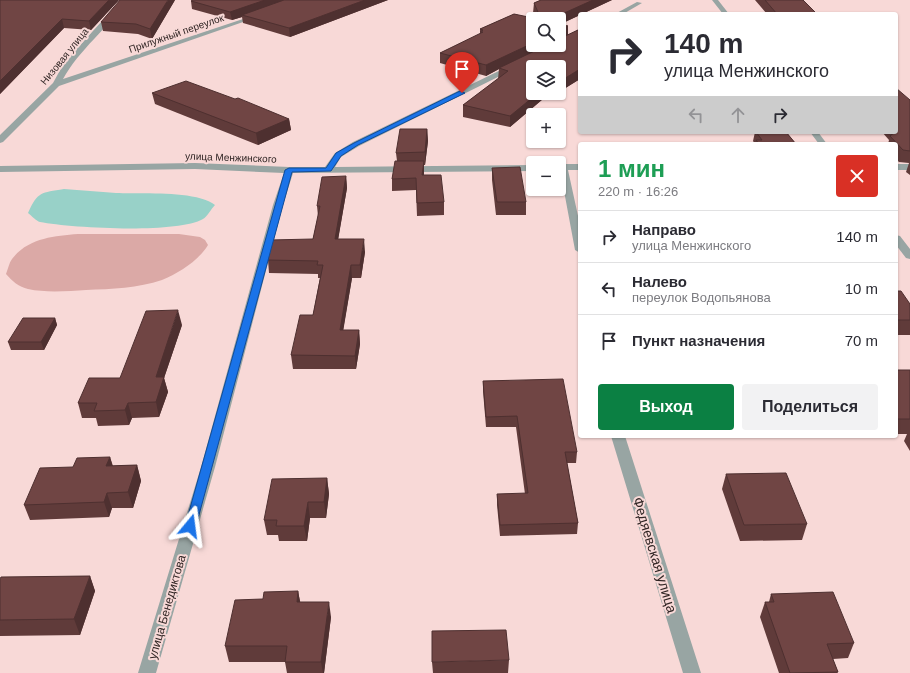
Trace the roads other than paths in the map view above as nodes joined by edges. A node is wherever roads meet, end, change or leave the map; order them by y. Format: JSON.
{"nodes":[{"id":1,"x":124,"y":0,"type":"edge"},
{"id":2,"x":715,"y":0,"type":"edge"},
{"id":3,"x":640,"y":2,"type":"dead end"},
{"id":4,"x":622,"y":12,"type":"edge"},
{"id":5,"x":724,"y":12,"type":"edge"},
{"id":6,"x":262,"y":14,"type":"edge"},
{"id":7,"x":522,"y":63,"type":"edge"},
{"id":8,"x":56,"y":84,"type":"junction"},
{"id":9,"x":0,"y":140,"type":"edge"},
{"id":10,"x":566,"y":167,"type":"edge"},
{"id":11,"x":578,"y":167,"type":"edge"},
{"id":12,"x":898,"y":167,"type":"edge"},
{"id":13,"x":910,"y":167,"type":"edge"},
{"id":14,"x":526,"y":168,"type":"edge"},
{"id":15,"x":0,"y":169,"type":"edge"},
{"id":16,"x":289,"y":170,"type":"junction"},
{"id":17,"x":328,"y":170,"type":"junction"},
{"id":18,"x":566,"y":189,"type":"edge"},
{"id":19,"x":578,"y":241,"type":"edge"},
{"id":20,"x":898,"y":241,"type":"edge"},
{"id":21,"x":910,"y":256,"type":"edge"},
{"id":22,"x":619,"y":438,"type":"edge"},
{"id":23,"x":147,"y":673,"type":"edge"},
{"id":24,"x":692,"y":673,"type":"edge"}],
"edges":[{"from":1,"to":8,"type":"street","name":"Низовая улица"},
{"from":2,"to":5,"type":"street"},
{"from":3,"to":4,"type":"street"},
{"from":6,"to":8,"type":"street","name":"Прилужный переулок"},
{"from":7,"to":17,"type":"street"},
{"from":8,"to":9,"type":"street","name":"Низовая улица"},
{"from":10,"to":11,"type":"street"},
{"from":12,"to":13,"type":"street"},
{"from":14,"to":17,"type":"street","name":"улица Менжинского"},
{"from":15,"to":16,"type":"street","name":"улица Менжинского"},
{"from":16,"to":17,"type":"street","name":"улица Менжинского"},
{"from":16,"to":23,"type":"street","name":"улица Бенедиктова"},
{"from":18,"to":19,"type":"street"},
{"from":20,"to":21,"type":"street"},
{"from":22,"to":24,"type":"street","name":"Федяевская улица"}]}
